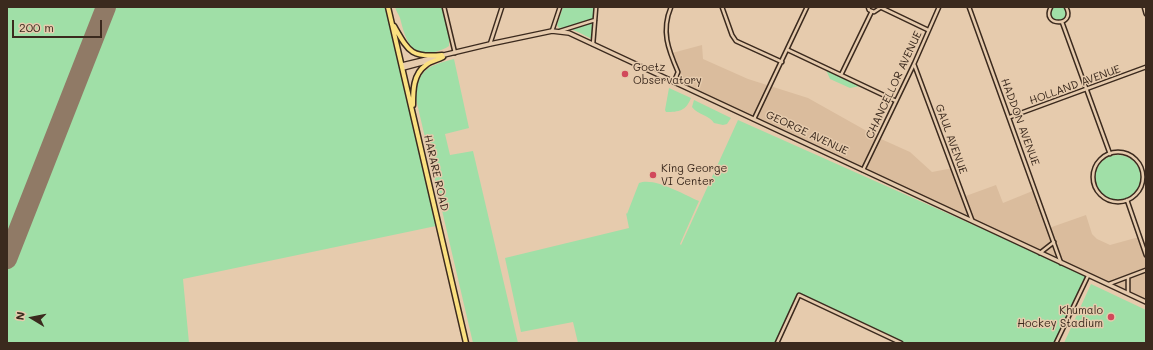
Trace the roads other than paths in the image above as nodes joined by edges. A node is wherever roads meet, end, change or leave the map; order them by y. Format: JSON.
{"nodes":[{"id":1,"x":388,"y":7,"type":"edge"},
{"id":2,"x":444,"y":7,"type":"edge"},
{"id":3,"x":502,"y":7,"type":"edge"},
{"id":4,"x":560,"y":7,"type":"edge"},
{"id":5,"x":596,"y":7,"type":"edge"},
{"id":6,"x":671,"y":7,"type":"edge"},
{"id":7,"x":722,"y":7,"type":"edge"},
{"id":8,"x":807,"y":7,"type":"edge"},
{"id":9,"x":868,"y":7,"type":"edge"},
{"id":10,"x":880,"y":7,"type":"edge"},
{"id":11,"x":939,"y":7,"type":"edge"},
{"id":12,"x":969,"y":7,"type":"edge"},
{"id":13,"x":1051,"y":7,"type":"edge"},
{"id":14,"x":1066,"y":7,"type":"edge"},
{"id":15,"x":1144,"y":7,"type":"edge"},
{"id":16,"x":872,"y":11,"type":"junction"},
{"id":17,"x":1146,"y":14,"type":"edge"},
{"id":18,"x":391,"y":20,"type":"junction"},
{"id":19,"x":594,"y":20,"type":"junction"},
{"id":20,"x":1062,"y":22,"type":"junction"},
{"id":21,"x":928,"y":30,"type":"junction"},
{"id":22,"x":552,"y":31,"type":"junction"},
{"id":23,"x":560,"y":31,"type":"junction"},
{"id":24,"x":490,"y":44,"type":"junction"},
{"id":25,"x":593,"y":44,"type":"junction"},
{"id":26,"x":788,"y":50,"type":"junction"},
{"id":27,"x":453,"y":53,"type":"junction"},
{"id":28,"x":443,"y":56,"type":"junction"},
{"id":29,"x":782,"y":62,"type":"junction"},
{"id":30,"x":914,"y":64,"type":"junction"},
{"id":31,"x":402,"y":66,"type":"junction"},
{"id":32,"x":1146,"y":68,"type":"edge"},
{"id":33,"x":841,"y":75,"type":"junction"},
{"id":34,"x":674,"y":82,"type":"junction"},
{"id":35,"x":1086,"y":90,"type":"junction"},
{"id":36,"x":896,"y":101,"type":"junction"},
{"id":37,"x":413,"y":114,"type":"junction"},
{"id":38,"x":1010,"y":117,"type":"junction"},
{"id":39,"x":754,"y":119,"type":"junction"},
{"id":40,"x":1110,"y":154,"type":"junction"},
{"id":41,"x":863,"y":170,"type":"junction"},
{"id":42,"x":1127,"y":200,"type":"junction"},
{"id":43,"x":972,"y":220,"type":"junction"},
{"id":44,"x":1054,"y":242,"type":"junction"},
{"id":45,"x":1040,"y":253,"type":"junction"},
{"id":46,"x":1146,"y":255,"type":"edge"},
{"id":47,"x":1061,"y":263,"type":"junction"},
{"id":48,"x":1146,"y":270,"type":"edge"},
{"id":49,"x":1088,"y":276,"type":"junction"},
{"id":50,"x":1128,"y":277,"type":"junction"},
{"id":51,"x":1109,"y":284,"type":"junction"},
{"id":52,"x":1128,"y":293,"type":"junction"},
{"id":53,"x":1146,"y":302,"type":"edge"},
{"id":54,"x":466,"y":343,"type":"edge"},
{"id":55,"x":777,"y":343,"type":"edge"},
{"id":56,"x":901,"y":343,"type":"edge"},
{"id":57,"x":1056,"y":343,"type":"edge"}],
"edges":[{"from":1,"to":18,"type":"highway","name":"HARARE ROAD"},
{"from":2,"to":27,"type":"street"},
{"from":3,"to":24,"type":"street"},
{"from":4,"to":22,"type":"street"},
{"from":5,"to":19,"type":"street"},
{"from":6,"to":34,"type":"street"},
{"from":7,"to":29,"type":"street"},
{"from":8,"to":26,"type":"street"},
{"from":9,"to":16,"type":"street"},
{"from":10,"to":16,"type":"street"},
{"from":10,"to":21,"type":"street"},
{"from":11,"to":21,"type":"street","name":"CHANCELLOR AVENUE"},
{"from":12,"to":38,"type":"street","name":"HADDON AVENUE"},
{"from":13,"to":20,"type":"street"},
{"from":14,"to":20,"type":"street"},
{"from":15,"to":17,"type":"street"},
{"from":16,"to":33,"type":"street"},
{"from":18,"to":28,"type":"highway"},
{"from":18,"to":31,"type":"highway","name":"HARARE ROAD"},
{"from":19,"to":23,"type":"street"},
{"from":19,"to":25,"type":"street"},
{"from":20,"to":35,"type":"street"},
{"from":21,"to":30,"type":"street","name":"CHANCELLOR AVENUE"},
{"from":22,"to":23,"type":"main road","name":"GEORGE AVENUE"},
{"from":22,"to":24,"type":"main road","name":"GEORGE AVENUE"},
{"from":23,"to":25,"type":"main road","name":"GEORGE AVENUE"},
{"from":24,"to":27,"type":"main road","name":"GEORGE AVENUE"},
{"from":25,"to":34,"type":"main road","name":"GEORGE AVENUE"},
{"from":26,"to":29,"type":"street"},
{"from":26,"to":33,"type":"street"},
{"from":27,"to":28,"type":"main road","name":"GEORGE AVENUE"},
{"from":28,"to":31,"type":"main road","name":"GEORGE AVENUE"},
{"from":28,"to":37,"type":"highway"},
{"from":29,"to":39,"type":"street"},
{"from":30,"to":36,"type":"street","name":"CHANCELLOR AVENUE"},
{"from":30,"to":43,"type":"street","name":"GAUL AVENUE"},
{"from":31,"to":37,"type":"highway","name":"HARARE ROAD"},
{"from":32,"to":35,"type":"street","name":"HOLLAND AVENUE"},
{"from":33,"to":36,"type":"street"},
{"from":34,"to":39,"type":"main road","name":"GEORGE AVENUE"},
{"from":35,"to":38,"type":"street","name":"HOLLAND AVENUE"},
{"from":35,"to":40,"type":"street"},
{"from":36,"to":41,"type":"street","name":"CHANCELLOR AVENUE"},
{"from":37,"to":54,"type":"highway","name":"HARARE ROAD"},
{"from":38,"to":44,"type":"street","name":"HADDON AVENUE"},
{"from":39,"to":41,"type":"main road","name":"GEORGE AVENUE"},
{"from":40,"to":42,"type":"street"},
{"from":40,"to":42,"type":"street"},
{"from":41,"to":43,"type":"main road","name":"GEORGE AVENUE"},
{"from":42,"to":46,"type":"street"},
{"from":43,"to":45,"type":"main road","name":"GEORGE AVENUE"},
{"from":44,"to":45,"type":"street"},
{"from":44,"to":47,"type":"street","name":"HADDON AVENUE"},
{"from":45,"to":47,"type":"main road","name":"GEORGE AVENUE"},
{"from":47,"to":49,"type":"main road","name":"GEORGE AVENUE"},
{"from":48,"to":50,"type":"street"},
{"from":49,"to":51,"type":"main road","name":"GEORGE AVENUE"},
{"from":49,"to":57,"type":"street"},
{"from":50,"to":51,"type":"street"},
{"from":50,"to":52,"type":"street"},
{"from":51,"to":52,"type":"main road","name":"GEORGE AVENUE"},
{"from":52,"to":53,"type":"main road","name":"GEORGE AVENUE"},
{"from":55,"to":56,"type":"street"}]}
